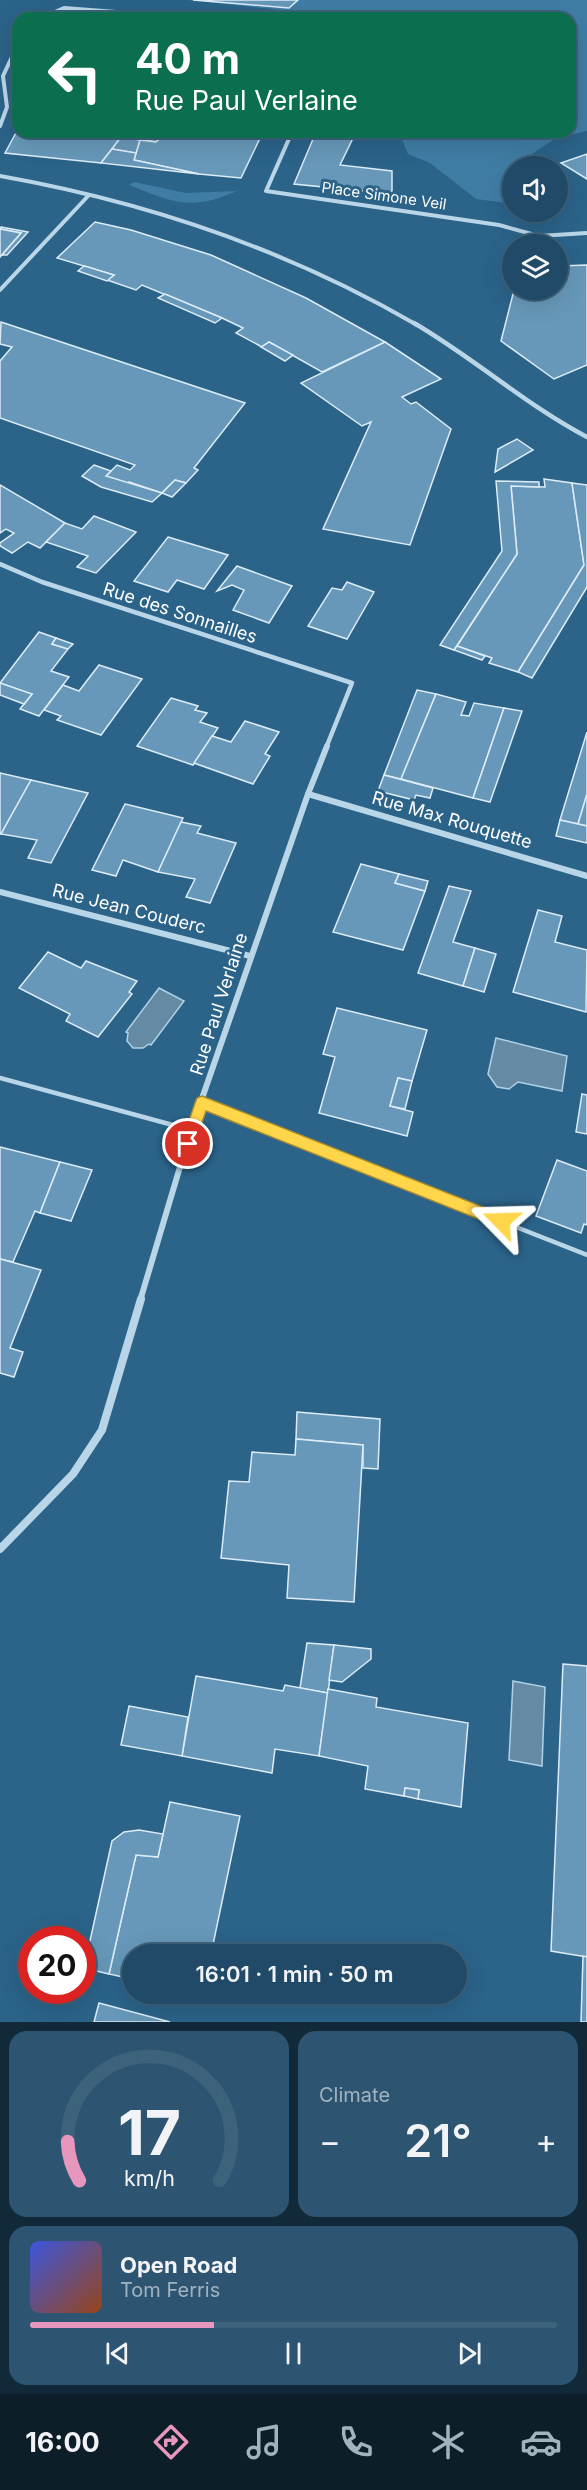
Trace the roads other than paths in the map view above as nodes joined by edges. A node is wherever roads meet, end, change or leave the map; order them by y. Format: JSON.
{"nodes":[{"id":1,"x":55,"y":12,"type":"edge"},
{"id":2,"x":127,"y":12,"type":"edge"},
{"id":3,"x":12,"y":57,"type":"edge"},
{"id":4,"x":0,"y":126,"type":"edge"},
{"id":5,"x":289,"y":138,"type":"edge"},
{"id":6,"x":0,"y":176,"type":"edge"},
{"id":7,"x":89,"y":195,"type":"junction"},
{"id":8,"x":587,"y":233,"type":"edge"},
{"id":9,"x":0,"y":290,"type":"edge"},
{"id":10,"x":587,"y":437,"type":"edge"},
{"id":11,"x":0,"y":564,"type":"edge"},
{"id":12,"x":352,"y":683,"type":"joint"},
{"id":13,"x":308,"y":794,"type":"junction"},
{"id":14,"x":587,"y":876,"type":"edge"},
{"id":15,"x":0,"y":892,"type":"edge"},
{"id":16,"x":250,"y":956,"type":"junction"},
{"id":17,"x":0,"y":1078,"type":"edge"},
{"id":18,"x":202,"y":1103,"type":"junction"},
{"id":19,"x":191,"y":1130,"type":"junction"},
{"id":20,"x":587,"y":1255,"type":"edge"},
{"id":21,"x":0,"y":1549,"type":"edge"}],
"edges":[{"from":1,"to":2,"type":"street"},
{"from":3,"to":4,"type":"street"},
{"from":5,"to":8,"type":"street","name":"Place Simone Veil"},
{"from":6,"to":7,"type":"street"},
{"from":7,"to":9,"type":"street"},
{"from":7,"to":10,"type":"street"},
{"from":11,"to":12,"type":"street","name":"Rue des Sonnailles"},
{"from":12,"to":13,"type":"street","name":"Rue Paul Verlaine"},
{"from":13,"to":14,"type":"street","name":"Rue Max Rouquette"},
{"from":13,"to":16,"type":"street","name":"Rue Paul Verlaine"},
{"from":15,"to":16,"type":"street","name":"Rue Jean Couderc"},
{"from":16,"to":18,"type":"street","name":"Rue Paul Verlaine"},
{"from":17,"to":19,"type":"lane"},
{"from":18,"to":19,"type":"street","name":"Rue Paul Verlaine"},
{"from":18,"to":20,"type":"lane"},
{"from":19,"to":21,"type":"street","name":"Rue Paul Verlaine"}]}
